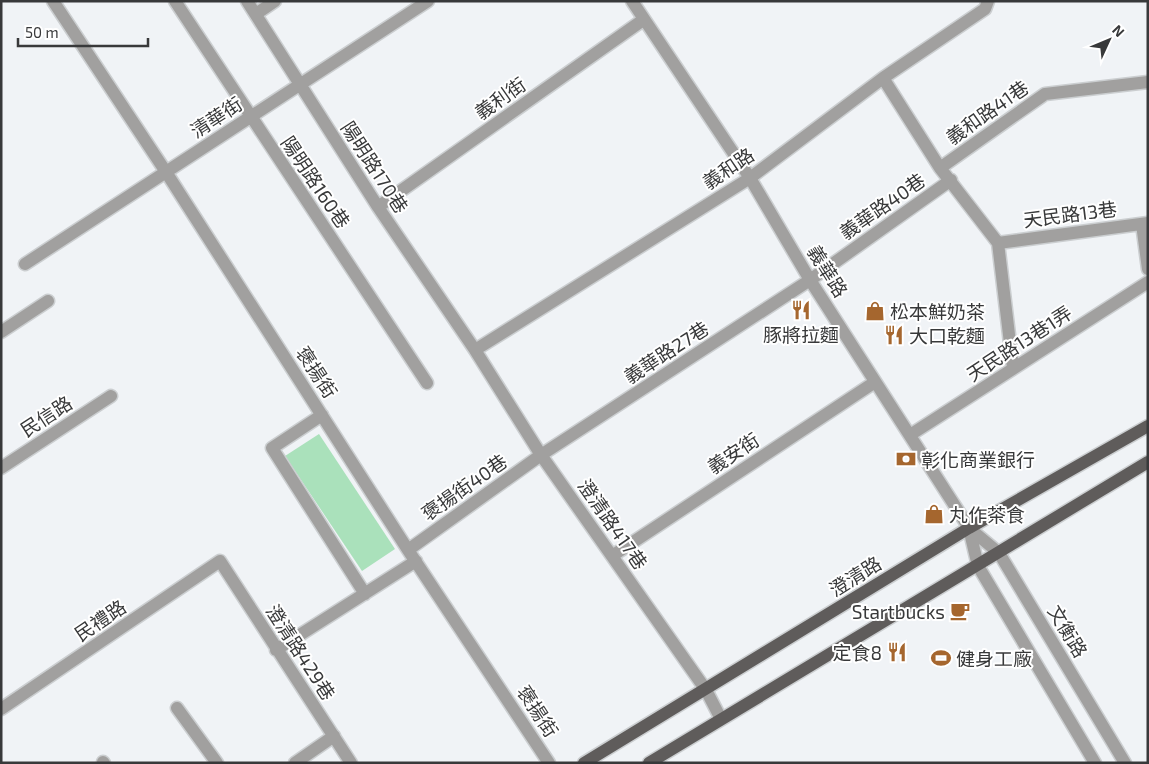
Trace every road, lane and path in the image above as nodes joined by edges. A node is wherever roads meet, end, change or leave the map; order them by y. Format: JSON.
{"nodes":[{"id":1,"x":52,"y":1,"type":"edge"},
{"id":2,"x":175,"y":1,"type":"edge"},
{"id":3,"x":248,"y":1,"type":"edge"},
{"id":4,"x":275,"y":1,"type":"edge"},
{"id":5,"x":428,"y":1,"type":"edge"},
{"id":6,"x":632,"y":1,"type":"edge"},
{"id":7,"x":988,"y":1,"type":"edge"},
{"id":8,"x":256,"y":14,"type":"junction"},
{"id":9,"x":644,"y":20,"type":"junction"},
{"id":10,"x":883,"y":78,"type":"junction"},
{"id":11,"x":1148,"y":82,"type":"edge"},
{"id":12,"x":300,"y":84,"type":"junction"},
{"id":13,"x":250,"y":117,"type":"junction"},
{"id":14,"x":940,"y":168,"type":"junction"},
{"id":15,"x":166,"y":172,"type":"junction"},
{"id":16,"x":750,"y":178,"type":"junction"},
{"id":17,"x":951,"y":180,"type":"junction"},
{"id":18,"x":378,"y":208,"type":"junction"},
{"id":19,"x":1145,"y":224,"type":"edge"},
{"id":20,"x":998,"y":243,"type":"junction"},
{"id":21,"x":25,"y":264,"type":"dead end"},
{"id":22,"x":1148,"y":269,"type":"edge"},
{"id":23,"x":810,"y":280,"type":"junction"},
{"id":24,"x":1148,"y":282,"type":"edge"},
{"id":25,"x":48,"y":301,"type":"dead end"},
{"id":26,"x":1,"y":332,"type":"edge"},
{"id":27,"x":475,"y":350,"type":"junction"},
{"id":28,"x":1014,"y":368,"type":"junction"},
{"id":29,"x":875,"y":382,"type":"junction"},
{"id":30,"x":427,"y":383,"type":"dead end"},
{"id":31,"x":111,"y":396,"type":"dead end"},
{"id":32,"x":322,"y":415,"type":"junction"},
{"id":33,"x":1148,"y":426,"type":"edge"},
{"id":34,"x":910,"y":435,"type":"junction"},
{"id":35,"x":542,"y":455,"type":"junction"},
{"id":36,"x":1148,"y":462,"type":"edge"},
{"id":37,"x":1,"y":468,"type":"edge"},
{"id":38,"x":969,"y":528,"type":"junction"},
{"id":39,"x":408,"y":550,"type":"junction"},
{"id":40,"x":999,"y":553,"type":"junction"},
{"id":41,"x":612,"y":556,"type":"junction"},
{"id":42,"x":220,"y":561,"type":"joint"},
{"id":43,"x":416,"y":561,"type":"junction"},
{"id":44,"x":978,"y":566,"type":"junction"},
{"id":45,"x":365,"y":594,"type":"junction"},
{"id":46,"x":276,"y":650,"type":"junction"},
{"id":47,"x":706,"y":690,"type":"junction"},
{"id":48,"x":178,"y":708,"type":"dead end"},
{"id":49,"x":1,"y":709,"type":"edge"},
{"id":50,"x":721,"y":719,"type":"junction"},
{"id":51,"x":334,"y":736,"type":"junction"},
{"id":52,"x":217,"y":763,"type":"edge"},
{"id":53,"x":295,"y":763,"type":"edge"},
{"id":54,"x":351,"y":763,"type":"edge"},
{"id":55,"x":549,"y":763,"type":"edge"},
{"id":56,"x":584,"y":763,"type":"edge"},
{"id":57,"x":649,"y":763,"type":"edge"},
{"id":58,"x":1095,"y":763,"type":"edge"},
{"id":59,"x":1125,"y":763,"type":"edge"}],
"edges":[{"from":1,"to":15,"type":"street","name":"褒揚街"},
{"from":2,"to":13,"type":"street","name":"陽明路160巷"},
{"from":3,"to":8,"type":"street","name":"陽明路170巷"},
{"from":4,"to":8,"type":"street"},
{"from":5,"to":12,"type":"street","name":"清華街"},
{"from":6,"to":9,"type":"street","name":"義華路"},
{"from":7,"to":10,"type":"street","name":"義和路"},
{"from":8,"to":12,"type":"street","name":"陽明路170巷"},
{"from":9,"to":16,"type":"street","name":"義華路"},
{"from":9,"to":18,"type":"street","name":"義利街"},
{"from":10,"to":14,"type":"street"},
{"from":10,"to":16,"type":"street","name":"義和路"},
{"from":11,"to":14,"type":"street","name":"義和路41巷"},
{"from":12,"to":13,"type":"street","name":"清華街"},
{"from":12,"to":18,"type":"street","name":"陽明路170巷"},
{"from":13,"to":15,"type":"street","name":"清華街"},
{"from":13,"to":30,"type":"street","name":"陽明路160巷"},
{"from":14,"to":17,"type":"street"},
{"from":15,"to":21,"type":"street","name":"清華街"},
{"from":15,"to":32,"type":"street","name":"褒揚街"},
{"from":16,"to":23,"type":"street","name":"義華路"},
{"from":16,"to":27,"type":"street","name":"義和路"},
{"from":17,"to":20,"type":"street"},
{"from":17,"to":23,"type":"street","name":"義華路40巷"},
{"from":18,"to":27,"type":"street","name":"陽明路170巷"},
{"from":19,"to":20,"type":"street","name":"天民路13巷"},
{"from":19,"to":22,"type":"street"},
{"from":20,"to":28,"type":"street"},
{"from":23,"to":29,"type":"street","name":"義華路"},
{"from":23,"to":35,"type":"street","name":"義華路27巷"},
{"from":24,"to":28,"type":"street","name":"天民路13巷1弄"},
{"from":25,"to":26,"type":"street"},
{"from":27,"to":35,"type":"street","name":"澄清路417巷"},
{"from":28,"to":34,"type":"street","name":"天民路13巷1弄"},
{"from":29,"to":34,"type":"street","name":"義華路"},
{"from":29,"to":41,"type":"street","name":"義安街"},
{"from":31,"to":37,"type":"street","name":"民信路"},
{"from":32,"to":39,"type":"street","name":"褒揚街"},
{"from":32,"to":45,"type":"street"},
{"from":33,"to":38,"type":"main road","name":"澄清路"},
{"from":34,"to":38,"type":"street","name":"義華路"},
{"from":35,"to":39,"type":"street","name":"褒揚街40巷"},
{"from":35,"to":41,"type":"street","name":"澄清路417巷"},
{"from":36,"to":40,"type":"main road"},
{"from":38,"to":40,"type":"street","name":"文衡路"},
{"from":38,"to":44,"type":"street","name":"義華路"},
{"from":38,"to":47,"type":"main road","name":"澄清路"},
{"from":39,"to":43,"type":"street","name":"褒揚街"},
{"from":40,"to":44,"type":"main road"},
{"from":40,"to":59,"type":"street","name":"文衡路"},
{"from":41,"to":47,"type":"street","name":"澄清路417巷"},
{"from":42,"to":46,"type":"street","name":"澄清路429巷"},
{"from":42,"to":49,"type":"street","name":"民禮路"},
{"from":43,"to":45,"type":"street"},
{"from":43,"to":55,"type":"street","name":"褒揚街"},
{"from":44,"to":50,"type":"main road"},
{"from":44,"to":58,"type":"street"},
{"from":45,"to":46,"type":"street"},
{"from":46,"to":51,"type":"street","name":"澄清路429巷"},
{"from":47,"to":50,"type":"street","name":"澄清路417巷"},
{"from":47,"to":56,"type":"main road","name":"澄清路"},
{"from":48,"to":52,"type":"street"},
{"from":50,"to":57,"type":"main road"},
{"from":51,"to":53,"type":"street"},
{"from":51,"to":54,"type":"street","name":"澄清路429巷"}]}
